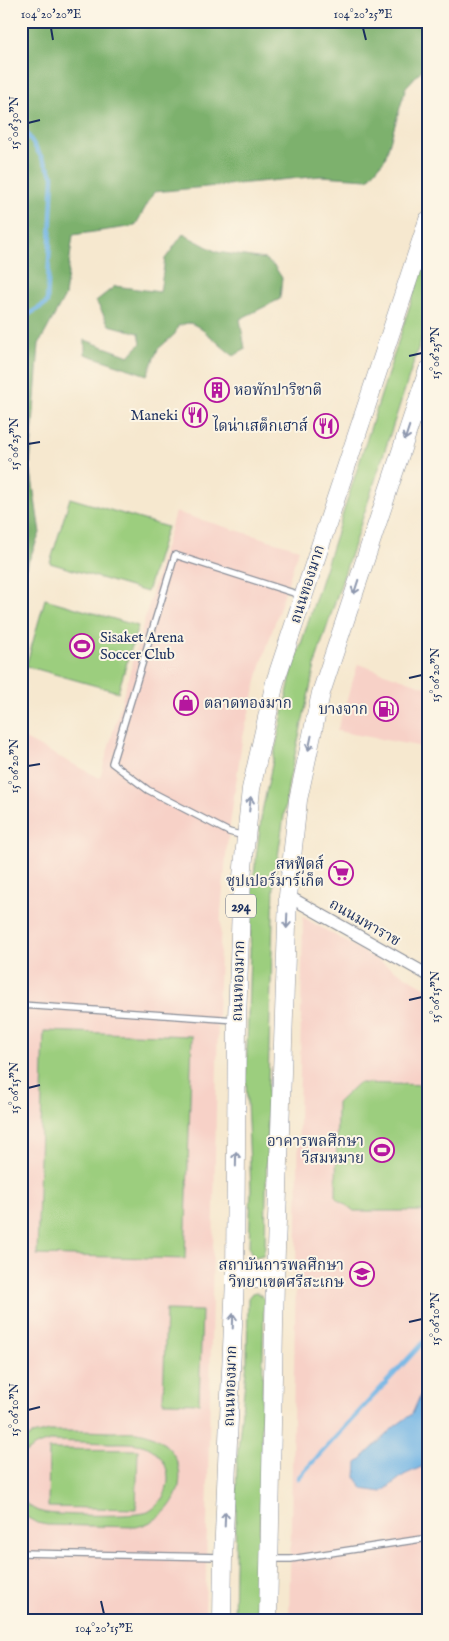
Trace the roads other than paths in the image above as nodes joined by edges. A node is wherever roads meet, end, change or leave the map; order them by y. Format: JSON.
{"nodes":[{"id":1,"x":428,"y":220,"type":"edge"},
{"id":2,"x":428,"y":370,"type":"edge"},
{"id":3,"x":303,"y":596,"type":"junction"},
{"id":4,"x":246,"y":836,"type":"junction"},
{"id":5,"x":288,"y":896,"type":"junction"},
{"id":6,"x":428,"y":975,"type":"edge"},
{"id":7,"x":21,"y":1005,"type":"edge"},
{"id":8,"x":237,"y":1020,"type":"junction"},
{"id":9,"x":235,"y":1279,"type":"junction"},
{"id":10,"x":275,"y":1279,"type":"junction"},
{"id":11,"x":428,"y":1538,"type":"edge"},
{"id":12,"x":21,"y":1553,"type":"edge"},
{"id":13,"x":223,"y":1557,"type":"junction"},
{"id":14,"x":270,"y":1559,"type":"junction"},
{"id":15,"x":222,"y":1620,"type":"edge"},
{"id":16,"x":268,"y":1620,"type":"edge"}],
"edges":[{"from":1,"to":3,"type":"main road","name":"ถนนทองมาก","number":"294"},
{"from":2,"to":5,"type":"main road","one_way":true},
{"from":4,"to":3,"type":"main road","name":"ถนนทองมาก","number":"294","one_way":true},
{"from":3,"to":4,"type":"lane"},
{"from":4,"to":8,"type":"main road","name":"ถนนทองมาก","number":"294"},
{"from":5,"to":6,"type":"street","name":"ถนนมหาราช"},
{"from":5,"to":10,"type":"main road","one_way":true},
{"from":7,"to":8,"type":"lane"},
{"from":9,"to":8,"type":"main road","name":"ถนนทองมาก","number":"294","one_way":true},
{"from":9,"to":10,"type":"main road"},
{"from":13,"to":9,"type":"main road","name":"ถนนทองมาก","number":"294","one_way":true},
{"from":10,"to":14,"type":"main road"},
{"from":11,"to":14,"type":"lane"},
{"from":12,"to":13,"type":"lane"},
{"from":13,"to":15,"type":"main road","name":"ถนนทองมาก","number":"294"},
{"from":14,"to":16,"type":"main road"}]}
